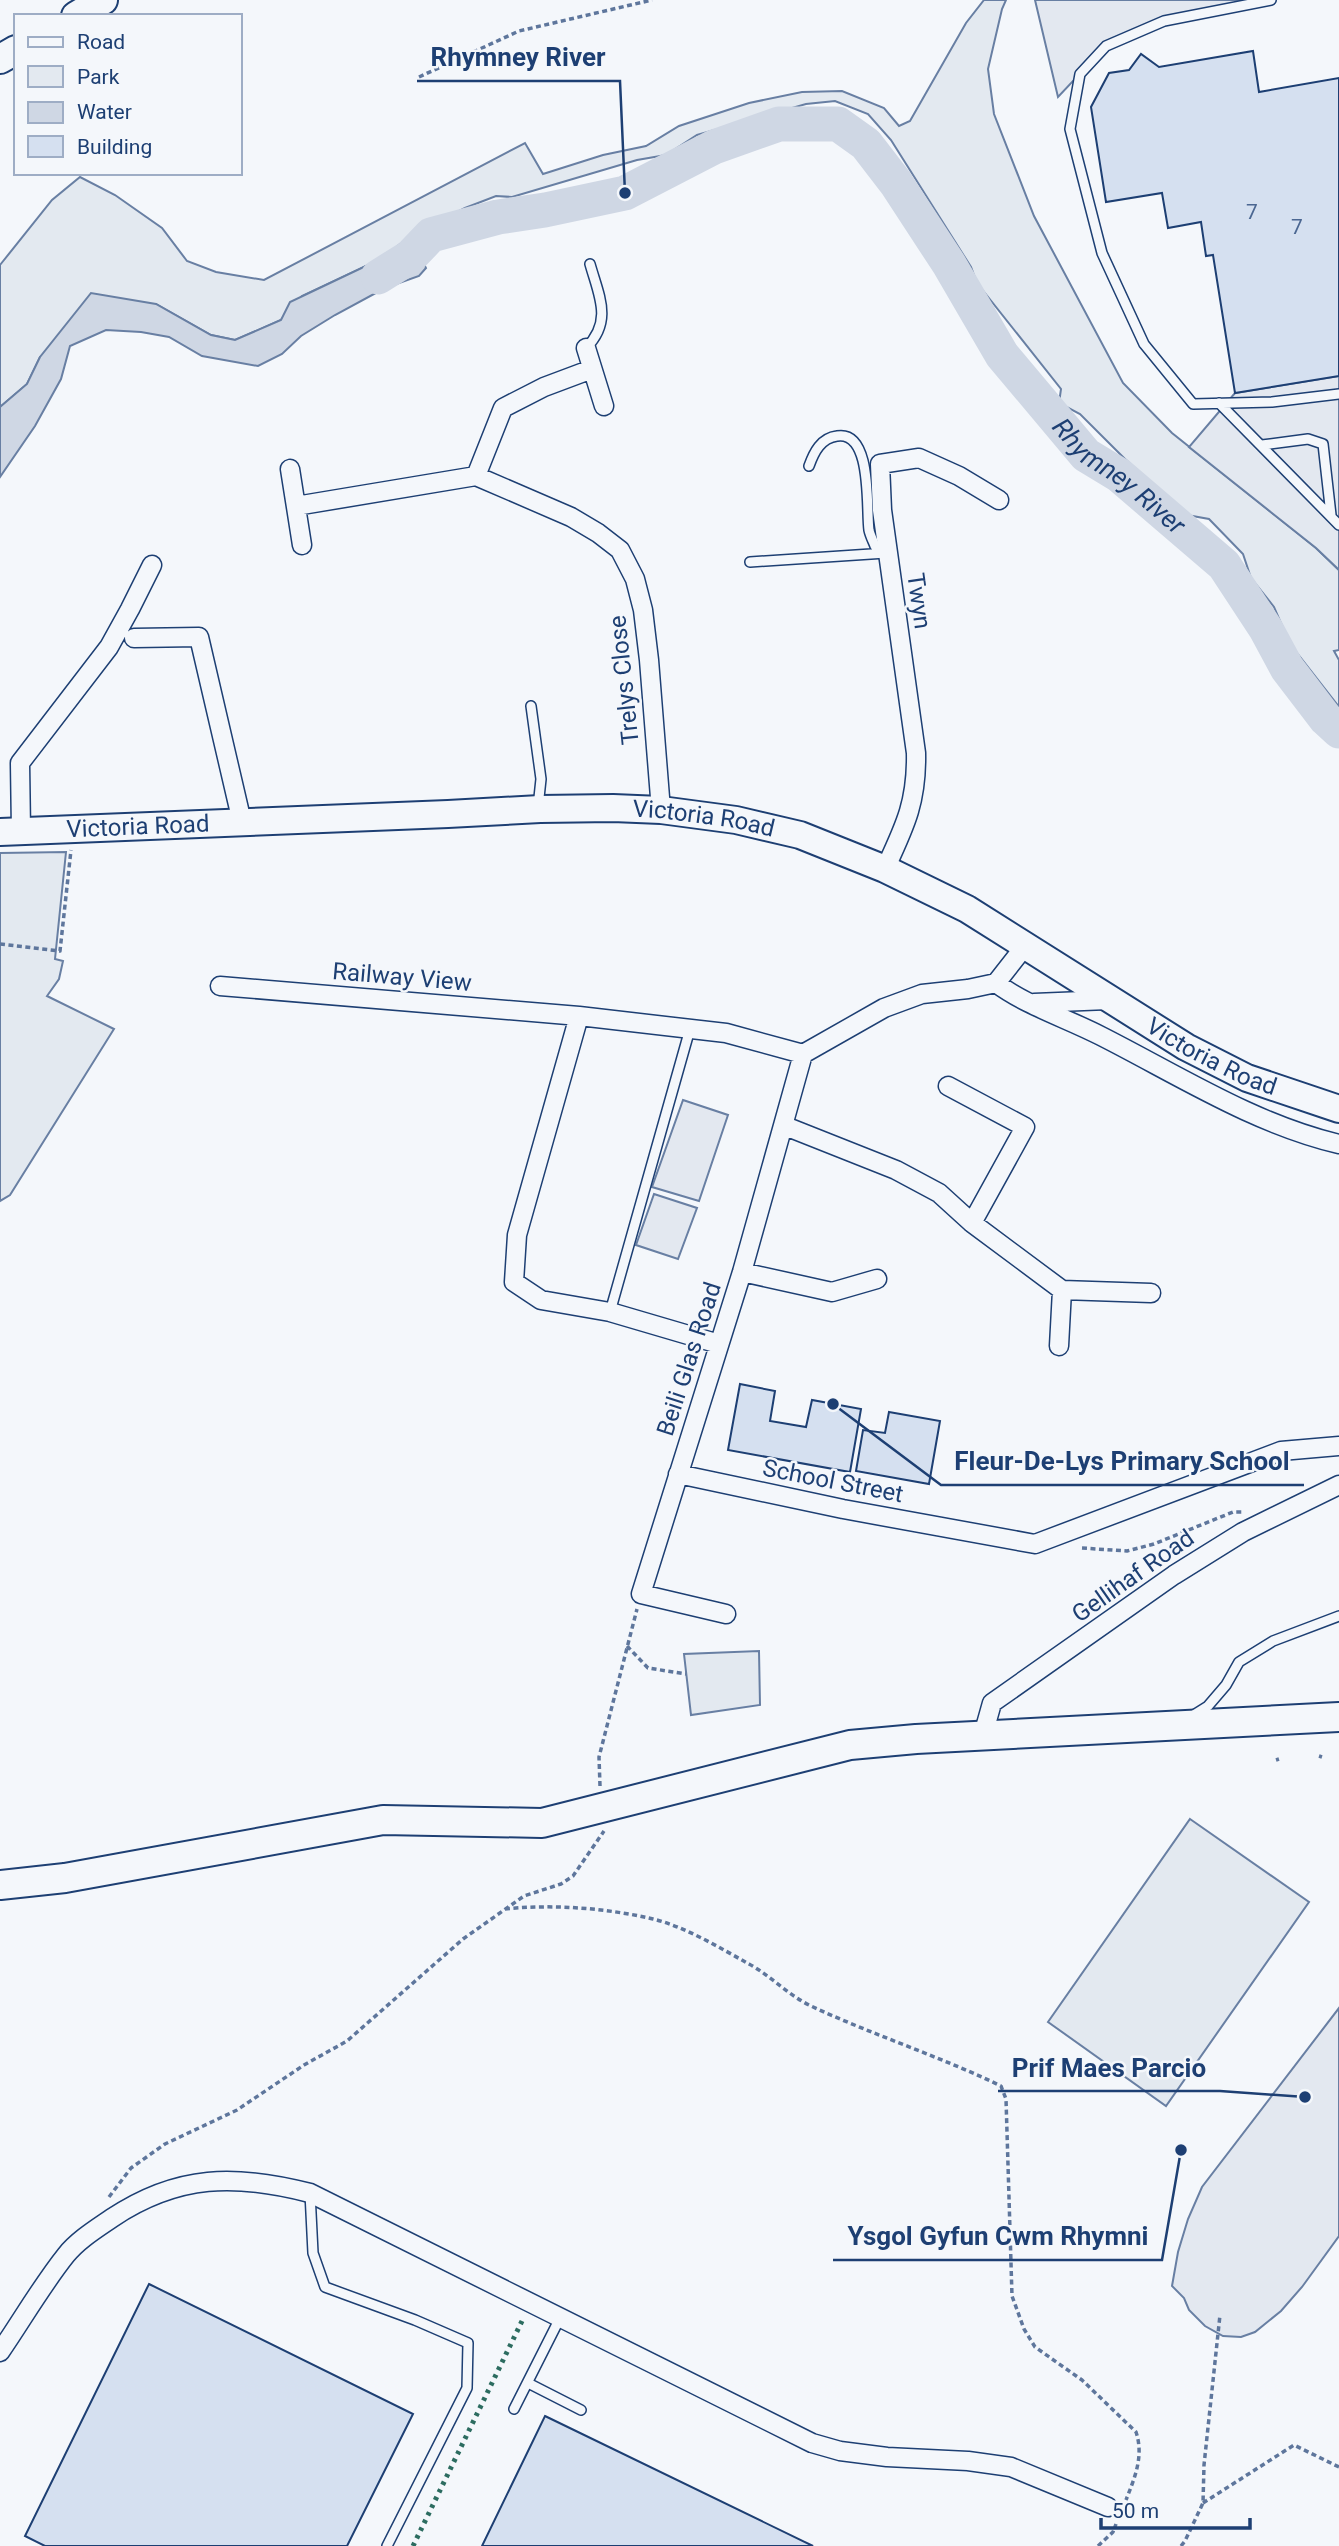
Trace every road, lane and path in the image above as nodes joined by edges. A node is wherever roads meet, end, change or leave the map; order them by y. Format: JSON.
{"nodes":[{"id":1,"x":103,"y":0,"type":"edge"},
{"id":2,"x":652,"y":0,"type":"edge"},
{"id":3,"x":1271,"y":0,"type":"edge"},
{"id":4,"x":79,"y":14,"type":"edge"},
{"id":5,"x":419,"y":77,"type":"dead end"},
{"id":6,"x":590,"y":264,"type":"dead end"},
{"id":7,"x":586,"y":348,"type":"joint"},
{"id":8,"x":592,"y":369,"type":"junction"},
{"id":9,"x":1339,"y":394,"type":"edge"},
{"id":10,"x":1219,"y":403,"type":"junction"},
{"id":11,"x":604,"y":406,"type":"dead end"},
{"id":12,"x":1262,"y":445,"type":"junction"},
{"id":13,"x":809,"y":466,"type":"dead end"},
{"id":14,"x":290,"y":469,"type":"dead end"},
{"id":15,"x":476,"y":476,"type":"junction"},
{"id":16,"x":999,"y":500,"type":"dead end"},
{"id":17,"x":296,"y":506,"type":"junction"},
{"id":18,"x":1331,"y":515,"type":"junction"},
{"id":19,"x":1339,"y":525,"type":"edge"},
{"id":20,"x":302,"y":545,"type":"dead end"},
{"id":21,"x":888,"y":552,"type":"junction"},
{"id":22,"x":750,"y":562,"type":"dead end"},
{"id":23,"x":152,"y":565,"type":"dead end"},
{"id":24,"x":134,"y":638,"type":"dead end"},
{"id":25,"x":531,"y":706,"type":"dead end"},
{"id":26,"x":537,"y":808,"type":"junction"},
{"id":27,"x":661,"y":810,"type":"junction"},
{"id":28,"x":242,"y":822,"type":"junction"},
{"id":29,"x":73,"y":830,"type":"junction"},
{"id":30,"x":10,"y":832,"type":"edge"},
{"id":31,"x":885,"y":869,"type":"junction"},
{"id":32,"x":0,"y":944,"type":"edge"},
{"id":33,"x":1026,"y":946,"type":"junction"},
{"id":34,"x":996,"y":983,"type":"junction"},
{"id":35,"x":220,"y":986,"type":"dead end"},
{"id":36,"x":1108,"y":1000,"type":"junction"},
{"id":37,"x":1031,"y":1003,"type":"junction"},
{"id":38,"x":579,"y":1016,"type":"junction"},
{"id":39,"x":690,"y":1029,"type":"junction"},
{"id":40,"x":803,"y":1054,"type":"junction"},
{"id":41,"x":948,"y":1086,"type":"dead end"},
{"id":42,"x":1339,"y":1109,"type":"edge"},
{"id":43,"x":785,"y":1126,"type":"junction"},
{"id":44,"x":1339,"y":1144,"type":"edge"},
{"id":45,"x":972,"y":1223,"type":"junction"},
{"id":46,"x":743,"y":1272,"type":"junction"},
{"id":47,"x":877,"y":1279,"type":"dead end"},
{"id":48,"x":1062,"y":1290,"type":"junction"},
{"id":49,"x":1151,"y":1293,"type":"dead end"},
{"id":50,"x":610,"y":1312,"type":"junction"},
{"id":51,"x":719,"y":1344,"type":"junction"},
{"id":52,"x":1059,"y":1346,"type":"dead end"},
{"id":53,"x":1339,"y":1446,"type":"edge"},
{"id":54,"x":678,"y":1474,"type":"junction"},
{"id":55,"x":1336,"y":1489,"type":"edge"},
{"id":56,"x":1247,"y":1511,"type":"dead end"},
{"id":57,"x":1074,"y":1547,"type":"dead end"},
{"id":58,"x":641,"y":1594,"type":"junction"},
{"id":59,"x":726,"y":1615,"type":"dead end"},
{"id":60,"x":1339,"y":1616,"type":"edge"},
{"id":61,"x":627,"y":1646,"type":"junction"},
{"id":62,"x":686,"y":1674,"type":"dead end"},
{"id":63,"x":1339,"y":1717,"type":"edge"},
{"id":64,"x":1180,"y":1725,"type":"junction"},
{"id":65,"x":983,"y":1735,"type":"junction"},
{"id":66,"x":601,"y":1798,"type":"dead end"},
{"id":67,"x":607,"y":1827,"type":"dead end"},
{"id":68,"x":0,"y":1885,"type":"edge"},
{"id":69,"x":505,"y":1909,"type":"junction"},
{"id":70,"x":310,"y":2193,"type":"junction"},
{"id":71,"x":93,"y":2231,"type":"junction"},
{"id":72,"x":1220,"y":2315,"type":"dead end"},
{"id":73,"x":560,"y":2318,"type":"junction"},
{"id":74,"x":0,"y":2352,"type":"edge"},
{"id":75,"x":528,"y":2383,"type":"junction"},
{"id":76,"x":514,"y":2409,"type":"dead end"},
{"id":77,"x":581,"y":2410,"type":"dead end"},
{"id":78,"x":1339,"y":2468,"type":"edge"},
{"id":79,"x":1203,"y":2503,"type":"junction"},
{"id":80,"x":1117,"y":2511,"type":"junction"},
{"id":81,"x":387,"y":2546,"type":"edge"},
{"id":82,"x":1098,"y":2546,"type":"edge"},
{"id":83,"x":1181,"y":2546,"type":"edge"}],
"edges":[{"from":1,"to":4,"type":"main road"},
{"from":2,"to":5,"type":"path"},
{"from":3,"to":10,"type":"lane"},
{"from":6,"to":7,"type":"lane"},
{"from":7,"to":8,"type":"street"},
{"from":8,"to":11,"type":"street"},
{"from":8,"to":15,"type":"street"},
{"from":9,"to":10,"type":"lane"},
{"from":10,"to":12,"type":"lane"},
{"from":12,"to":18,"type":"lane"},
{"from":12,"to":18,"type":"lane"},
{"from":13,"to":21,"type":"lane"},
{"from":14,"to":17,"type":"street"},
{"from":15,"to":17,"type":"street"},
{"from":15,"to":27,"type":"street","name":"Trelys Close"},
{"from":16,"to":21,"type":"street","name":"Twyn"},
{"from":17,"to":20,"type":"street"},
{"from":18,"to":19,"type":"lane"},
{"from":21,"to":22,"type":"lane"},
{"from":21,"to":31,"type":"street","name":"Twyn"},
{"from":23,"to":30,"type":"street"},
{"from":24,"to":28,"type":"street"},
{"from":25,"to":26,"type":"lane"},
{"from":26,"to":27,"type":"main road","name":"Victoria Road"},
{"from":26,"to":28,"type":"main road","name":"Victoria Road"},
{"from":27,"to":31,"type":"main road","name":"Victoria Road"},
{"from":28,"to":29,"type":"main road","name":"Victoria Road"},
{"from":29,"to":30,"type":"main road","name":"Victoria Road"},
{"from":29,"to":32,"type":"path"},
{"from":31,"to":33,"type":"main road","name":"Victoria Road"},
{"from":33,"to":34,"type":"street"},
{"from":33,"to":36,"type":"main road","name":"Victoria Road"},
{"from":34,"to":37,"type":"street"},
{"from":34,"to":40,"type":"street"},
{"from":35,"to":38,"type":"street","name":"Railway View"},
{"from":36,"to":37,"type":"street"},
{"from":36,"to":42,"type":"main road","name":"Victoria Road"},
{"from":37,"to":44,"type":"street"},
{"from":38,"to":39,"type":"street","name":"Railway View"},
{"from":38,"to":50,"type":"street"},
{"from":39,"to":40,"type":"street","name":"Railway View"},
{"from":39,"to":50,"type":"lane"},
{"from":40,"to":43,"type":"street","name":"Beili Glas Road"},
{"from":41,"to":45,"type":"street"},
{"from":43,"to":45,"type":"street"},
{"from":43,"to":46,"type":"street","name":"Beili Glas Road"},
{"from":45,"to":48,"type":"street"},
{"from":46,"to":47,"type":"street"},
{"from":46,"to":51,"type":"street","name":"Beili Glas Road"},
{"from":48,"to":49,"type":"street"},
{"from":48,"to":52,"type":"street"},
{"from":50,"to":51,"type":"street"},
{"from":51,"to":54,"type":"street","name":"Beili Glas Road"},
{"from":53,"to":54,"type":"street","name":"School Street"},
{"from":54,"to":58,"type":"street","name":"Beili Glas Road"},
{"from":55,"to":65,"type":"street","name":"Gellihaf Road"},
{"from":56,"to":57,"type":"path"},
{"from":58,"to":59,"type":"street"},
{"from":58,"to":61,"type":"path"},
{"from":60,"to":64,"type":"lane"},
{"from":61,"to":62,"type":"path"},
{"from":61,"to":66,"type":"path"},
{"from":63,"to":64,"type":"main road"},
{"from":64,"to":65,"type":"main road"},
{"from":65,"to":68,"type":"main road"},
{"from":67,"to":69,"type":"path"},
{"from":69,"to":71,"type":"path"},
{"from":69,"to":80,"type":"path"},
{"from":70,"to":71,"type":"street"},
{"from":70,"to":73,"type":"street"},
{"from":70,"to":81,"type":"lane"},
{"from":71,"to":74,"type":"street"},
{"from":72,"to":79,"type":"path"},
{"from":73,"to":75,"type":"lane"},
{"from":73,"to":80,"type":"street"},
{"from":75,"to":76,"type":"lane"},
{"from":75,"to":77,"type":"lane"},
{"from":78,"to":79,"type":"path"},
{"from":79,"to":83,"type":"path"},
{"from":80,"to":82,"type":"path"}]}
